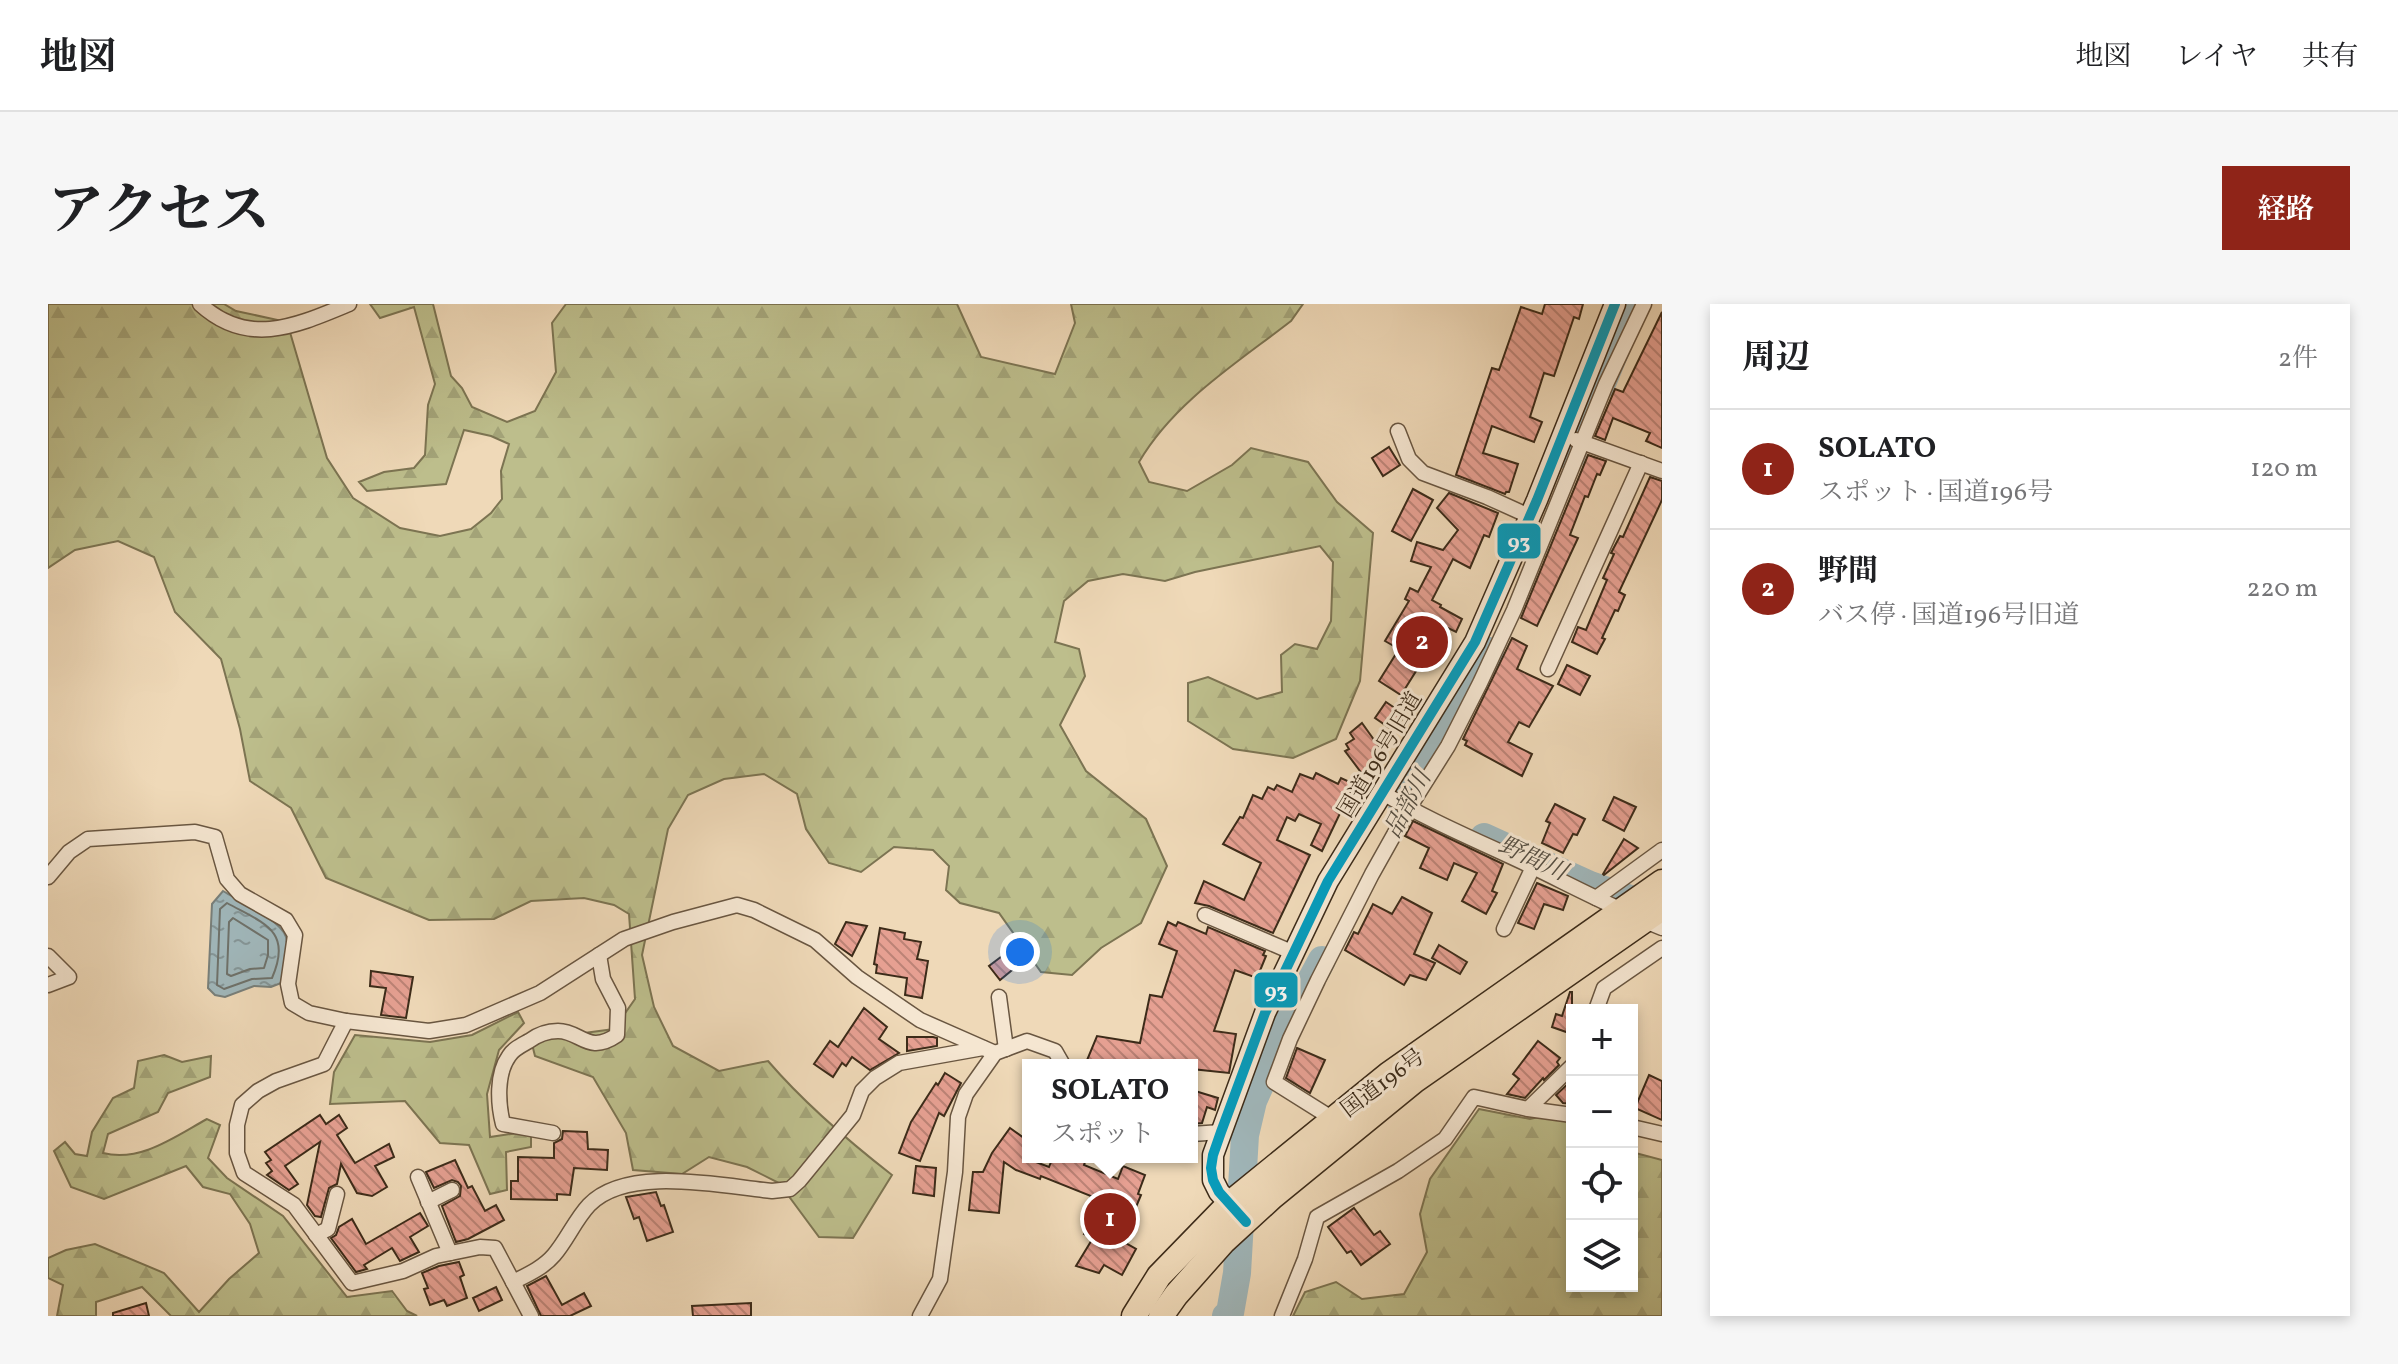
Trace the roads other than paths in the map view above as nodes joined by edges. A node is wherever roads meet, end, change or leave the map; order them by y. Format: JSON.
{"nodes":[{"id":1,"x":200,"y":304,"type":"edge"},
{"id":2,"x":349,"y":304,"type":"edge"},
{"id":3,"x":1615,"y":304,"type":"edge"},
{"id":4,"x":1644,"y":304,"type":"edge"},
{"id":5,"x":1398,"y":431,"type":"dead end"},
{"id":6,"x":1563,"y":435,"type":"junction"},
{"id":7,"x":1583,"y":442,"type":"junction"},
{"id":8,"x":1641,"y":463,"type":"junction"},
{"id":9,"x":1662,"y":471,"type":"edge"},
{"id":10,"x":1529,"y":516,"type":"junction"},
{"id":11,"x":1548,"y":669,"type":"dead end"},
{"id":12,"x":1383,"y":793,"type":"junction"},
{"id":13,"x":1409,"y":808,"type":"junction"},
{"id":14,"x":1662,"y":850,"type":"edge"},
{"id":15,"x":1533,"y":867,"type":"junction"},
{"id":16,"x":48,"y":877,"type":"edge"},
{"id":17,"x":1596,"y":898,"type":"junction"},
{"id":18,"x":1646,"y":909,"type":"edge"},
{"id":19,"x":1205,"y":915,"type":"dead end"},
{"id":20,"x":1504,"y":929,"type":"dead end"},
{"id":21,"x":1662,"y":948,"type":"edge"},
{"id":22,"x":1294,"y":953,"type":"junction"},
{"id":23,"x":599,"y":955,"type":"junction"},
{"id":24,"x":48,"y":956,"type":"edge"},
{"id":25,"x":48,"y":985,"type":"edge"},
{"id":26,"x":999,"y":997,"type":"dead end"},
{"id":27,"x":1598,"y":1004,"type":"edge"},
{"id":28,"x":346,"y":1021,"type":"junction"},
{"id":29,"x":995,"y":1050,"type":"junction"},
{"id":30,"x":1060,"y":1059,"type":"edge"},
{"id":31,"x":1566,"y":1072,"type":"edge"},
{"id":32,"x":1528,"y":1109,"type":"junction"},
{"id":33,"x":1566,"y":1114,"type":"edge"},
{"id":34,"x":1333,"y":1119,"type":"junction"},
{"id":35,"x":1638,"y":1128,"type":"edge"},
{"id":36,"x":1221,"y":1132,"type":"junction"},
{"id":37,"x":553,"y":1133,"type":"dead end"},
{"id":38,"x":1198,"y":1134,"type":"edge"},
{"id":39,"x":1662,"y":1134,"type":"edge"},
{"id":40,"x":418,"y":1177,"type":"dead end"},
{"id":41,"x":452,"y":1190,"type":"dead end"},
{"id":42,"x":337,"y":1194,"type":"dead end"},
{"id":43,"x":428,"y":1202,"type":"junction"},
{"id":44,"x":1226,"y":1204,"type":"junction"},
{"id":45,"x":1254,"y":1214,"type":"junction"},
{"id":46,"x":316,"y":1235,"type":"junction"},
{"id":47,"x":450,"y":1253,"type":"junction"},
{"id":48,"x":513,"y":1282,"type":"junction"},
{"id":49,"x":531,"y":1316,"type":"edge"},
{"id":50,"x":920,"y":1316,"type":"edge"},
{"id":51,"x":1134,"y":1316,"type":"edge"},
{"id":52,"x":1161,"y":1316,"type":"edge"},
{"id":53,"x":1282,"y":1316,"type":"edge"}],
"edges":[{"from":1,"to":2,"type":"street"},
{"from":3,"to":6,"type":"street","name":"国道196号旧道"},
{"from":4,"to":7,"type":"street"},
{"from":5,"to":10,"type":"street"},
{"from":6,"to":7,"type":"street"},
{"from":6,"to":10,"type":"street","name":"国道196号旧道"},
{"from":7,"to":8,"type":"street"},
{"from":7,"to":13,"type":"street"},
{"from":8,"to":9,"type":"street"},
{"from":8,"to":11,"type":"street"},
{"from":10,"to":12,"type":"street","name":"国道196号旧道"},
{"from":12,"to":13,"type":"street"},
{"from":12,"to":22,"type":"street","name":"国道196号旧道"},
{"from":13,"to":15,"type":"street"},
{"from":13,"to":34,"type":"street"},
{"from":14,"to":17,"type":"street"},
{"from":15,"to":17,"type":"street"},
{"from":15,"to":20,"type":"street"},
{"from":16,"to":28,"type":"street"},
{"from":17,"to":18,"type":"street"},
{"from":18,"to":34,"type":"highway","name":"国道196号"},
{"from":18,"to":45,"type":"highway","name":"国道196号"},
{"from":19,"to":22,"type":"street"},
{"from":21,"to":27,"type":"street"},
{"from":22,"to":36,"type":"street","name":"国道196号旧道"},
{"from":23,"to":28,"type":"street"},
{"from":23,"to":29,"type":"street"},
{"from":23,"to":37,"type":"street"},
{"from":24,"to":25,"type":"street"},
{"from":26,"to":29,"type":"street"},
{"from":28,"to":46,"type":"street"},
{"from":29,"to":30,"type":"street"},
{"from":29,"to":48,"type":"street"},
{"from":29,"to":50,"type":"street"},
{"from":31,"to":32,"type":"street"},
{"from":32,"to":33,"type":"street"},
{"from":32,"to":53,"type":"street"},
{"from":34,"to":44,"type":"highway","name":"国道196号"},
{"from":35,"to":39,"type":"street"},
{"from":36,"to":38,"type":"street"},
{"from":36,"to":44,"type":"street","name":"国道196号旧道"},
{"from":40,"to":43,"type":"street"},
{"from":41,"to":43,"type":"street"},
{"from":42,"to":46,"type":"street"},
{"from":43,"to":47,"type":"street"},
{"from":44,"to":45,"type":"street","name":"国道196号旧道"},
{"from":44,"to":51,"type":"highway","name":"国道196号"},
{"from":45,"to":52,"type":"highway","name":"国道196号"},
{"from":46,"to":47,"type":"street"},
{"from":47,"to":48,"type":"street"},
{"from":48,"to":49,"type":"street"}]}
